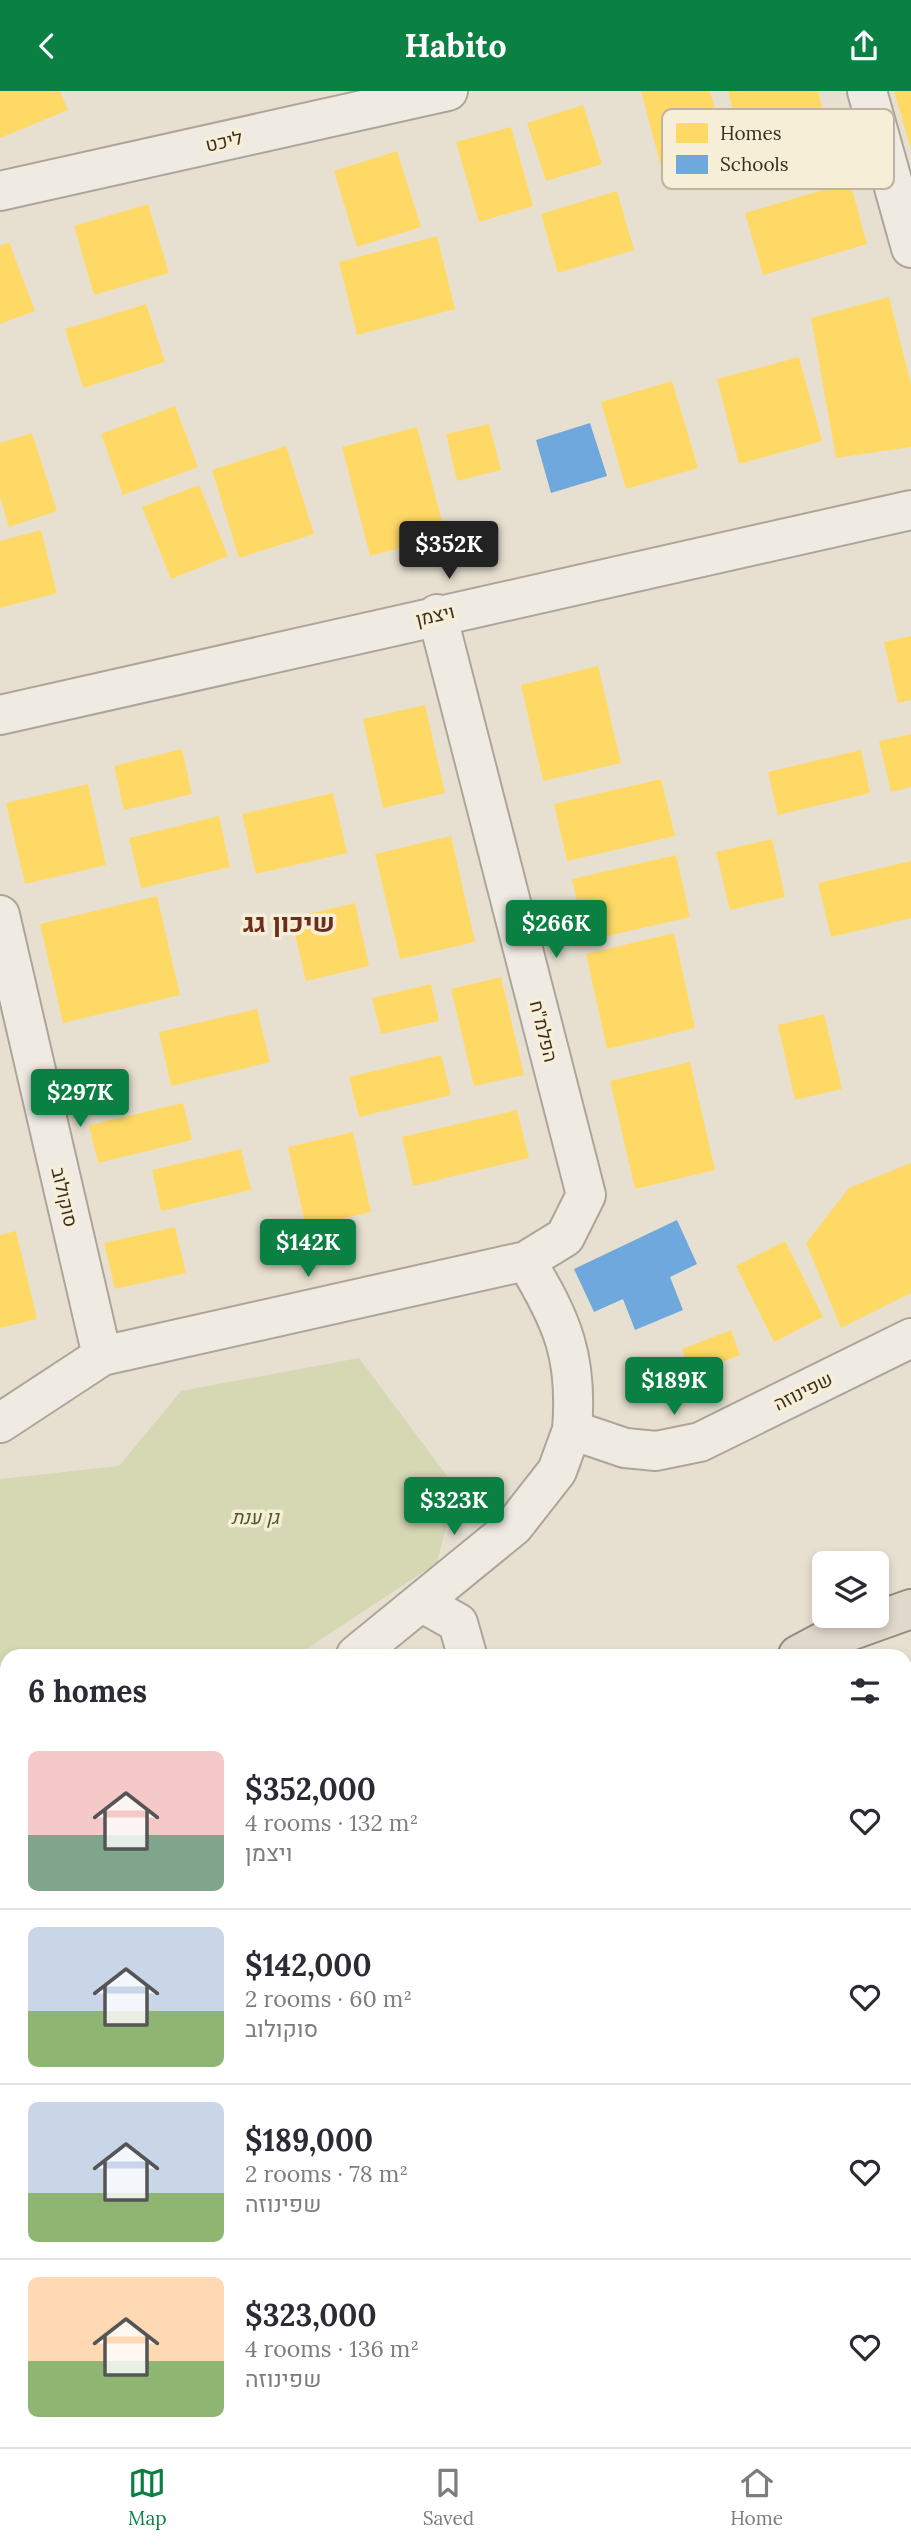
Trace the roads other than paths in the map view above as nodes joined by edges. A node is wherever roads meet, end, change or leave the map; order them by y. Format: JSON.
{"nodes":[{"id":1,"x":448,"y":91,"type":"edge"},
{"id":2,"x":867,"y":91,"type":"edge"},
{"id":3,"x":872,"y":109,"type":"edge"},
{"id":4,"x":894,"y":187,"type":"edge"},
{"id":5,"x":0,"y":191,"type":"edge"},
{"id":6,"x":911,"y":248,"type":"edge"},
{"id":7,"x":911,"y":510,"type":"edge"},
{"id":8,"x":437,"y":614,"type":"junction"},
{"id":9,"x":0,"y":715,"type":"edge"},
{"id":10,"x":0,"y":915,"type":"edge"},
{"id":11,"x":526,"y":1261,"type":"junction"},
{"id":12,"x":911,"y":1338,"type":"edge"},
{"id":13,"x":102,"y":1356,"type":"junction"},
{"id":14,"x":0,"y":1423,"type":"edge"},
{"id":15,"x":572,"y":1430,"type":"junction"},
{"id":16,"x":421,"y":1602,"type":"junction"},
{"id":17,"x":911,"y":1609,"type":"edge"},
{"id":18,"x":363,"y":1649,"type":"edge"},
{"id":19,"x":465,"y":1649,"type":"edge"},
{"id":20,"x":809,"y":1649,"type":"edge"}],
"edges":[{"from":1,"to":5,"type":"street","name":"ליכט"},
{"from":2,"to":3,"type":"street"},
{"from":4,"to":6,"type":"street"},
{"from":7,"to":8,"type":"street","name":"ויצמן"},
{"from":8,"to":9,"type":"street","name":"ויצמן"},
{"from":8,"to":11,"type":"street","name":"הפלמ\"ח"},
{"from":10,"to":13,"type":"street","name":"סוקולוב"},
{"from":11,"to":13,"type":"street","name":"הפלמ\"ח"},
{"from":11,"to":15,"type":"street"},
{"from":12,"to":15,"type":"street","name":"שפינוזה"},
{"from":13,"to":14,"type":"street"},
{"from":15,"to":16,"type":"street"},
{"from":16,"to":18,"type":"street"},
{"from":16,"to":19,"type":"street"},
{"from":17,"to":20,"type":"highway"}]}
